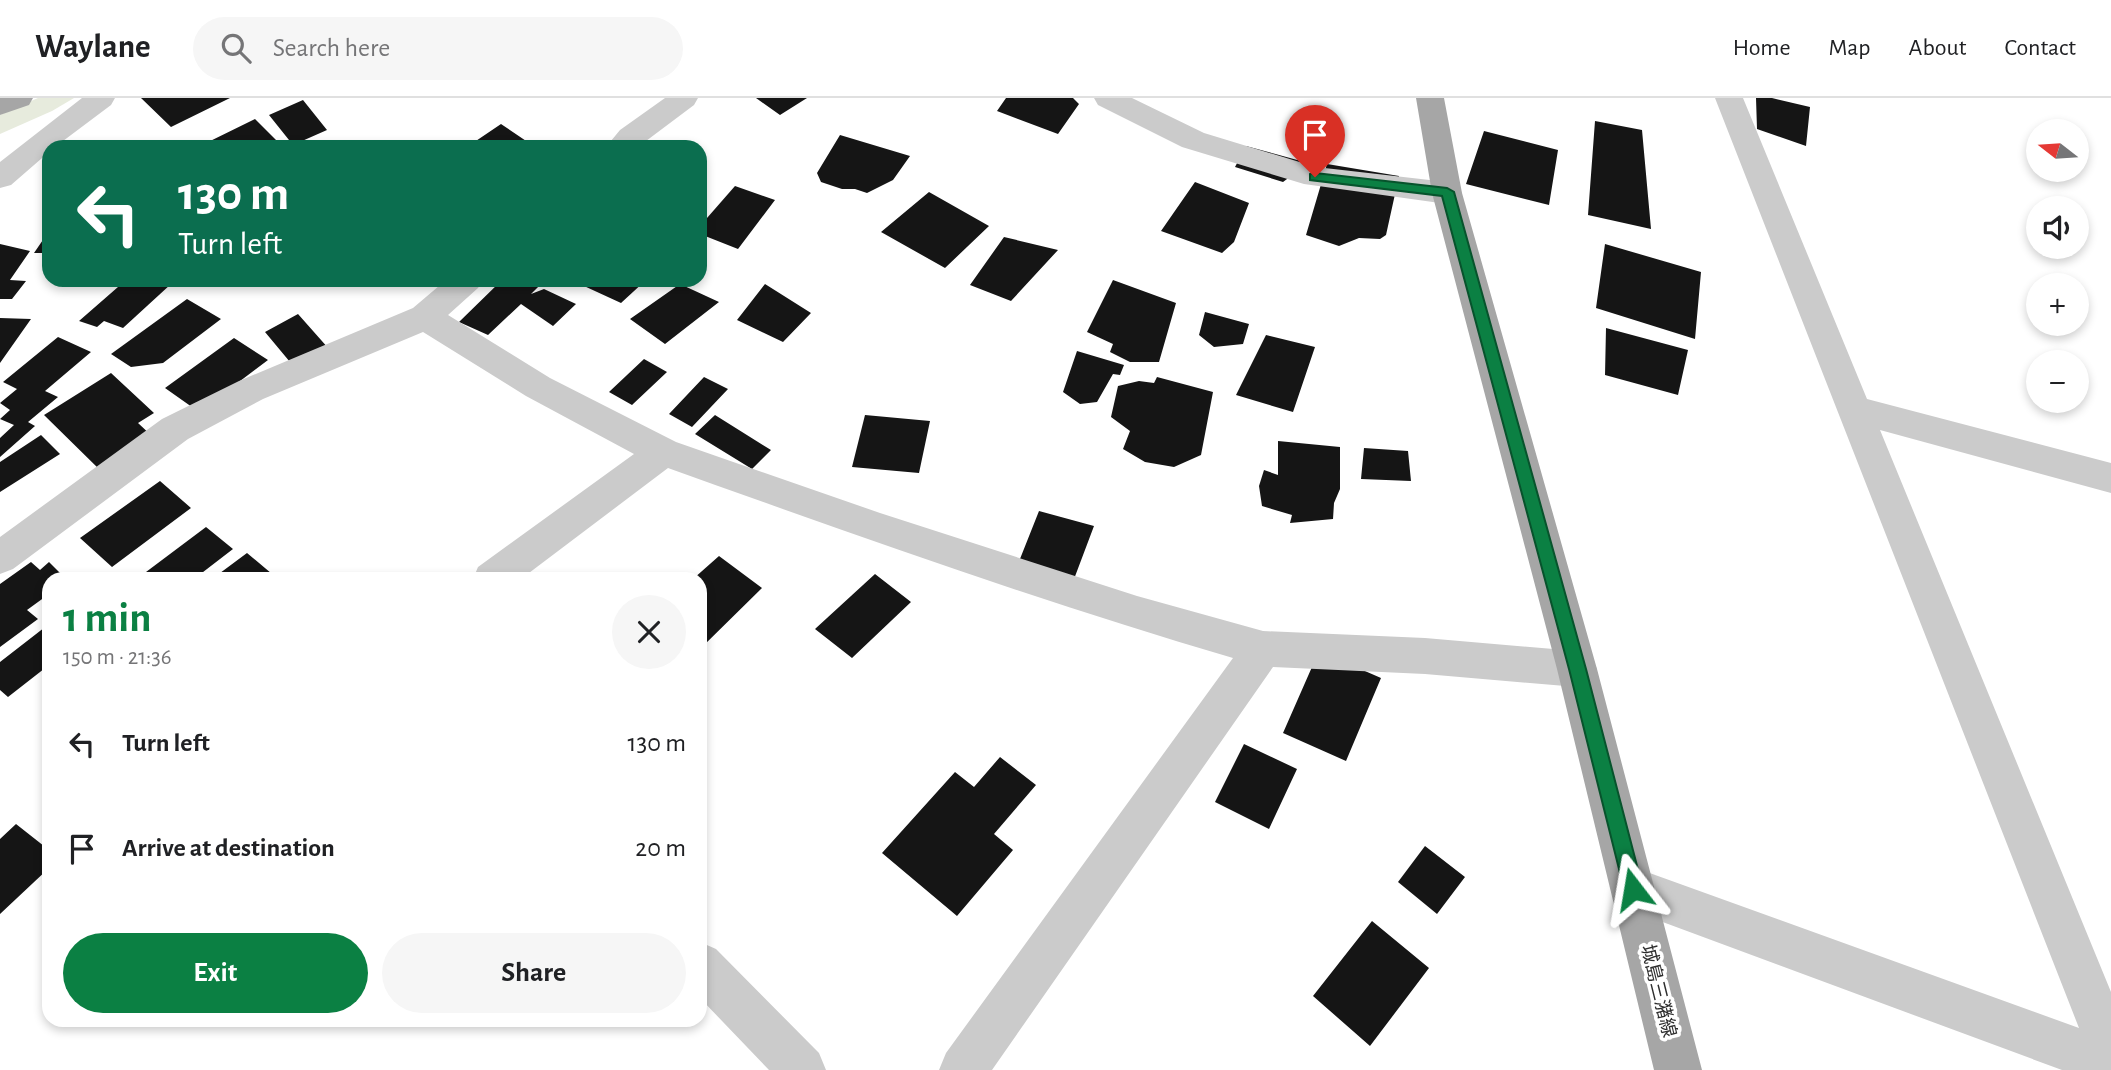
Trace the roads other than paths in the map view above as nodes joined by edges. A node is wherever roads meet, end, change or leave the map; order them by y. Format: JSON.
{"nodes":[{"id":1,"x":19,"y":98,"type":"edge"},
{"id":2,"x":102,"y":98,"type":"edge"},
{"id":3,"x":1108,"y":98,"type":"edge"},
{"id":4,"x":1430,"y":98,"type":"edge"},
{"id":5,"x":1729,"y":98,"type":"edge"},
{"id":6,"x":678,"y":99,"type":"edge"},
{"id":7,"x":0,"y":106,"type":"edge"},
{"id":8,"x":45,"y":140,"type":"edge"},
{"id":9,"x":628,"y":140,"type":"edge"},
{"id":10,"x":42,"y":142,"type":"edge"},
{"id":11,"x":0,"y":178,"type":"edge"},
{"id":12,"x":1447,"y":192,"type":"junction"},
{"id":13,"x":459,"y":287,"type":"edge"},
{"id":14,"x":425,"y":317,"type":"junction"},
{"id":15,"x":1854,"y":409,"type":"junction"},
{"id":16,"x":663,"y":452,"type":"junction"},
{"id":17,"x":2111,"y":478,"type":"edge"},
{"id":18,"x":0,"y":558,"type":"edge"},
{"id":19,"x":501,"y":572,"type":"edge"},
{"id":20,"x":1264,"y":649,"type":"junction"},
{"id":21,"x":1577,"y":669,"type":"junction"},
{"id":22,"x":1633,"y":889,"type":"junction"},
{"id":23,"x":707,"y":972,"type":"edge"},
{"id":24,"x":2109,"y":1043,"type":"edge"},
{"id":25,"x":802,"y":1070,"type":"edge"},
{"id":26,"x":963,"y":1070,"type":"edge"},
{"id":27,"x":1678,"y":1070,"type":"edge"}],
"edges":[{"from":1,"to":7,"type":"main road"},
{"from":2,"to":8,"type":"street"},
{"from":3,"to":12,"type":"street"},
{"from":4,"to":12,"type":"main road","name":"城島三潴線"},
{"from":5,"to":15,"type":"street"},
{"from":6,"to":9,"type":"street"},
{"from":10,"to":11,"type":"street"},
{"from":12,"to":21,"type":"main road","name":"城島三潴線"},
{"from":13,"to":14,"type":"street"},
{"from":14,"to":16,"type":"street"},
{"from":14,"to":18,"type":"street"},
{"from":15,"to":17,"type":"street"},
{"from":15,"to":24,"type":"street"},
{"from":16,"to":19,"type":"street"},
{"from":16,"to":20,"type":"street"},
{"from":20,"to":21,"type":"street"},
{"from":20,"to":26,"type":"street"},
{"from":21,"to":22,"type":"main road","name":"城島三潴線"},
{"from":22,"to":24,"type":"street"},
{"from":22,"to":27,"type":"main road","name":"城島三潴線"},
{"from":23,"to":25,"type":"street"}]}
